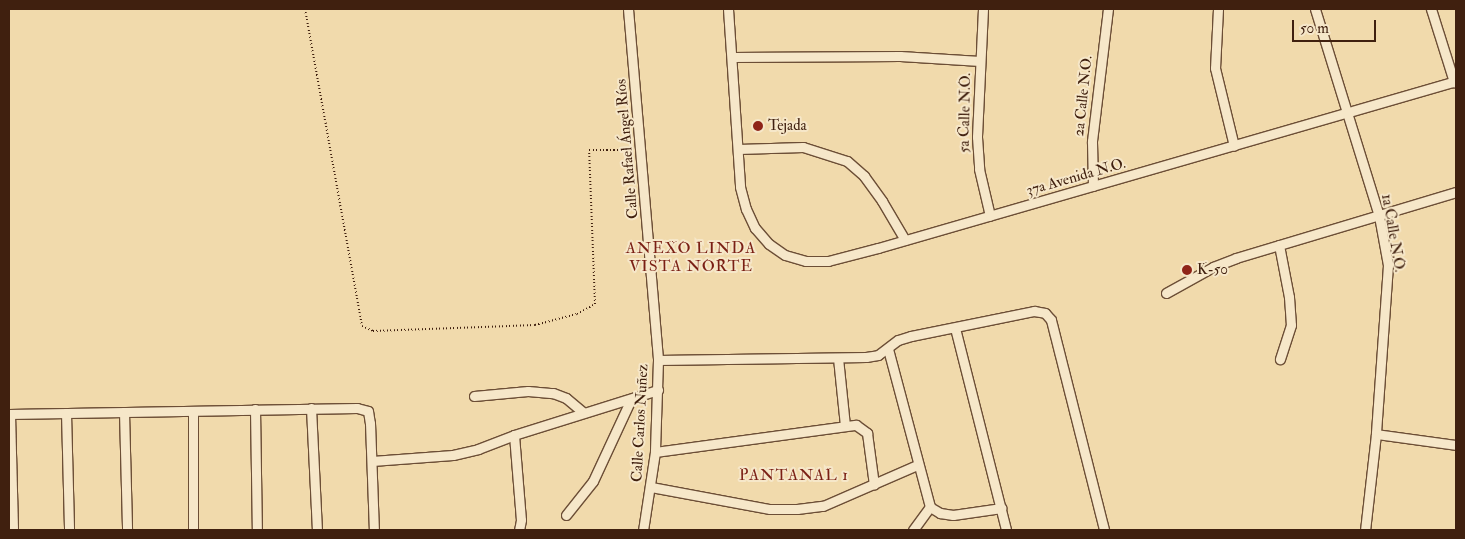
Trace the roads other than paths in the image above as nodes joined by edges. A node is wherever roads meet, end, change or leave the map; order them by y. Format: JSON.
{"nodes":[{"id":1,"x":628,"y":9,"type":"edge"},
{"id":2,"x":728,"y":9,"type":"edge"},
{"id":3,"x":983,"y":9,"type":"edge"},
{"id":4,"x":1108,"y":9,"type":"edge"},
{"id":5,"x":1218,"y":9,"type":"edge"},
{"id":6,"x":1315,"y":9,"type":"edge"},
{"id":7,"x":1431,"y":9,"type":"edge"},
{"id":8,"x":732,"y":57,"type":"junction"},
{"id":9,"x":980,"y":61,"type":"junction"},
{"id":10,"x":1455,"y":82,"type":"edge"},
{"id":11,"x":1349,"y":112,"type":"junction"},
{"id":12,"x":1234,"y":146,"type":"junction"},
{"id":13,"x":738,"y":149,"type":"junction"},
{"id":14,"x":1093,"y":186,"type":"junction"},
{"id":15,"x":1456,"y":192,"type":"edge"},
{"id":16,"x":990,"y":216,"type":"junction"},
{"id":17,"x":1379,"y":216,"type":"junction"},
{"id":18,"x":905,"y":240,"type":"junction"},
{"id":19,"x":1279,"y":245,"type":"junction"},
{"id":20,"x":1166,"y":293,"type":"dead end"},
{"id":21,"x":655,"y":316,"type":"joint"},
{"id":22,"x":955,"y":328,"type":"junction"},
{"id":23,"x":888,"y":349,"type":"junction"},
{"id":24,"x":838,"y":358,"type":"junction"},
{"id":25,"x":1280,"y":359,"type":"dead end"},
{"id":26,"x":658,"y":360,"type":"junction"},
{"id":27,"x":658,"y":390,"type":"junction"},
{"id":28,"x":474,"y":396,"type":"dead end"},
{"id":29,"x":630,"y":399,"type":"junction"},
{"id":30,"x":311,"y":408,"type":"junction"},
{"id":31,"x":255,"y":409,"type":"junction"},
{"id":32,"x":193,"y":411,"type":"junction"},
{"id":33,"x":124,"y":412,"type":"junction"},
{"id":34,"x":66,"y":413,"type":"junction"},
{"id":35,"x":584,"y":413,"type":"junction"},
{"id":36,"x":10,"y":414,"type":"edge"},
{"id":37,"x":845,"y":426,"type":"junction"},
{"id":38,"x":1376,"y":434,"type":"junction"},
{"id":39,"x":514,"y":435,"type":"junction"},
{"id":40,"x":1456,"y":445,"type":"edge"},
{"id":41,"x":655,"y":452,"type":"junction"},
{"id":42,"x":372,"y":461,"type":"junction"},
{"id":43,"x":918,"y":466,"type":"junction"},
{"id":44,"x":874,"y":485,"type":"junction"},
{"id":45,"x":651,"y":487,"type":"junction"},
{"id":46,"x":930,"y":507,"type":"junction"},
{"id":47,"x":1001,"y":508,"type":"junction"},
{"id":48,"x":566,"y":514,"type":"dead end"},
{"id":49,"x":13,"y":530,"type":"edge"},
{"id":50,"x":69,"y":530,"type":"edge"},
{"id":51,"x":127,"y":530,"type":"edge"},
{"id":52,"x":193,"y":530,"type":"edge"},
{"id":53,"x":258,"y":530,"type":"edge"},
{"id":54,"x":317,"y":530,"type":"edge"},
{"id":55,"x":374,"y":530,"type":"edge"},
{"id":56,"x":519,"y":530,"type":"edge"},
{"id":57,"x":643,"y":530,"type":"edge"},
{"id":58,"x":913,"y":530,"type":"edge"},
{"id":59,"x":1006,"y":530,"type":"edge"},
{"id":60,"x":1104,"y":530,"type":"edge"},
{"id":61,"x":1365,"y":530,"type":"edge"}],
"edges":[{"from":1,"to":21,"type":"street","name":"Calle Rafael Ángel Ríos"},
{"from":2,"to":8,"type":"street","name":"37a Avenida N.O."},
{"from":3,"to":9,"type":"street","name":"5a Calle N.O."},
{"from":4,"to":14,"type":"street","name":"2a Calle N.O."},
{"from":5,"to":12,"type":"street"},
{"from":6,"to":11,"type":"street","name":"1a Calle N.O."},
{"from":7,"to":10,"type":"street"},
{"from":8,"to":9,"type":"street"},
{"from":8,"to":13,"type":"street","name":"37a Avenida N.O."},
{"from":9,"to":16,"type":"street","name":"5a Calle N.O."},
{"from":10,"to":11,"type":"street","name":"37a Avenida N.O."},
{"from":11,"to":12,"type":"street","name":"37a Avenida N.O."},
{"from":11,"to":17,"type":"street","name":"1a Calle N.O."},
{"from":12,"to":14,"type":"street","name":"37a Avenida N.O."},
{"from":13,"to":18,"type":"street"},
{"from":13,"to":18,"type":"street","name":"37a Avenida N.O."},
{"from":14,"to":16,"type":"street","name":"37a Avenida N.O."},
{"from":15,"to":17,"type":"street"},
{"from":16,"to":18,"type":"street","name":"37a Avenida N.O."},
{"from":17,"to":19,"type":"street"},
{"from":17,"to":38,"type":"street","name":"1a Calle N.O."},
{"from":19,"to":20,"type":"street"},
{"from":19,"to":25,"type":"street"},
{"from":21,"to":26,"type":"street","name":"Calle Carlos Nuñez"},
{"from":22,"to":23,"type":"street"},
{"from":22,"to":47,"type":"street"},
{"from":22,"to":60,"type":"street"},
{"from":23,"to":24,"type":"street"},
{"from":23,"to":43,"type":"street"},
{"from":24,"to":26,"type":"street"},
{"from":24,"to":37,"type":"street"},
{"from":26,"to":27,"type":"street","name":"Calle Carlos Nuñez"},
{"from":27,"to":29,"type":"street"},
{"from":27,"to":41,"type":"street","name":"Calle Carlos Nuñez"},
{"from":28,"to":35,"type":"street"},
{"from":29,"to":35,"type":"street"},
{"from":29,"to":48,"type":"street"},
{"from":30,"to":31,"type":"street"},
{"from":30,"to":42,"type":"street"},
{"from":30,"to":54,"type":"street"},
{"from":31,"to":32,"type":"street"},
{"from":31,"to":53,"type":"street"},
{"from":32,"to":33,"type":"street"},
{"from":32,"to":52,"type":"street"},
{"from":33,"to":34,"type":"street"},
{"from":33,"to":51,"type":"street"},
{"from":34,"to":36,"type":"street"},
{"from":34,"to":50,"type":"street"},
{"from":35,"to":39,"type":"street"},
{"from":36,"to":49,"type":"street"},
{"from":37,"to":41,"type":"street"},
{"from":37,"to":44,"type":"street"},
{"from":38,"to":40,"type":"street"},
{"from":38,"to":61,"type":"street","name":"1a Calle N.O."},
{"from":39,"to":42,"type":"street"},
{"from":39,"to":56,"type":"street"},
{"from":41,"to":45,"type":"street","name":"Calle Carlos Nuñez"},
{"from":42,"to":55,"type":"street"},
{"from":43,"to":44,"type":"street"},
{"from":43,"to":46,"type":"street"},
{"from":44,"to":45,"type":"street"},
{"from":45,"to":57,"type":"street","name":"Calle Carlos Nuñez"},
{"from":46,"to":47,"type":"street"},
{"from":46,"to":58,"type":"street"},
{"from":47,"to":59,"type":"street"}]}
